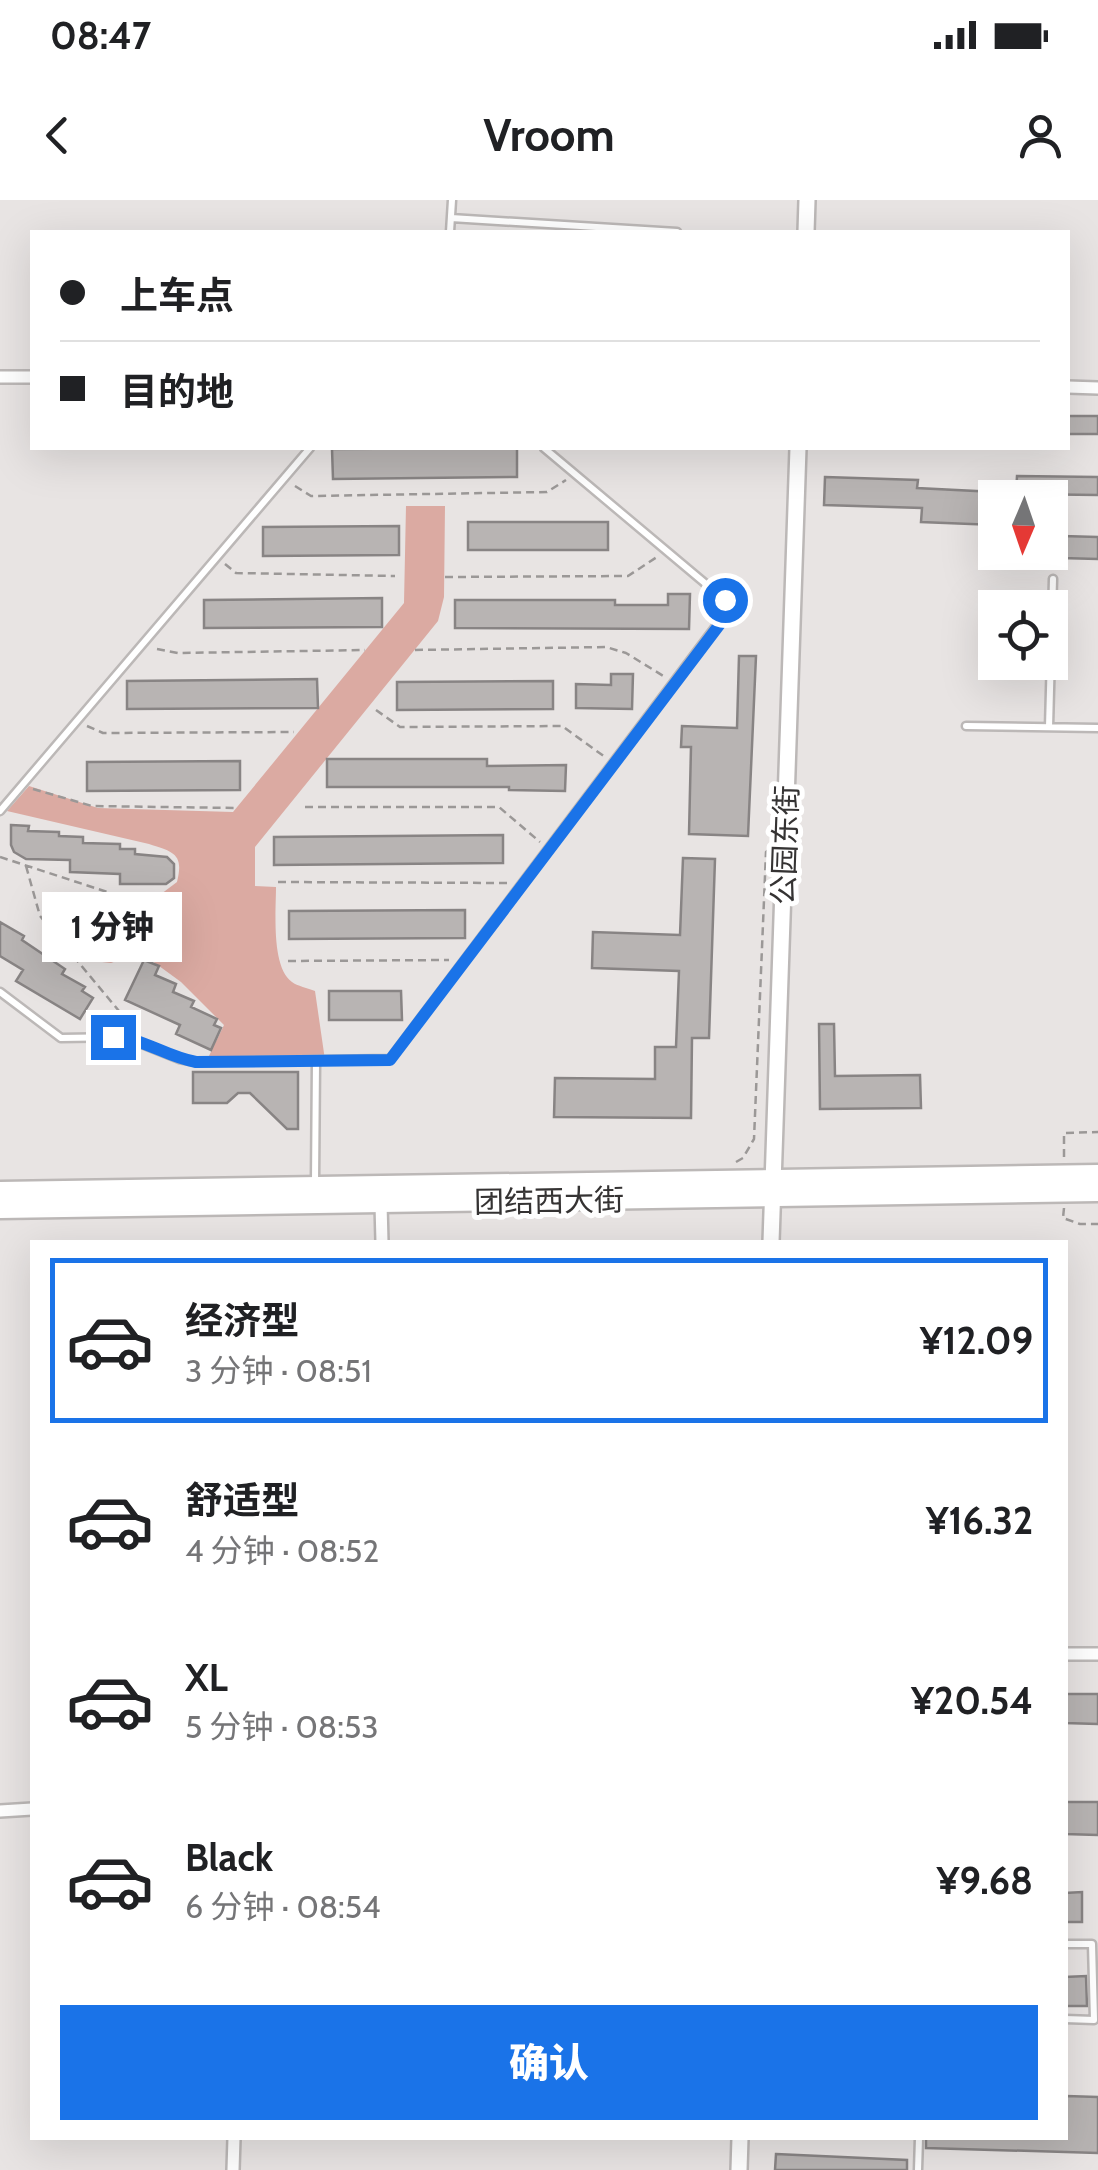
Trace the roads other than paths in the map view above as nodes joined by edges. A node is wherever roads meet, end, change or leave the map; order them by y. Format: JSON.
{"nodes":[{"id":1,"x":452,"y":200,"type":"edge"},
{"id":2,"x":807,"y":200,"type":"edge"},
{"id":3,"x":451,"y":218,"type":"junction"},
{"id":4,"x":450,"y":230,"type":"edge"},
{"id":5,"x":644,"y":230,"type":"edge"},
{"id":6,"x":806,"y":230,"type":"edge"},
{"id":7,"x":0,"y":377,"type":"edge"},
{"id":8,"x":30,"y":377,"type":"edge"},
{"id":9,"x":1070,"y":388,"type":"edge"},
{"id":10,"x":1098,"y":388,"type":"edge"},
{"id":11,"x":308,"y":450,"type":"edge"},
{"id":12,"x":546,"y":450,"type":"edge"},
{"id":13,"x":798,"y":450,"type":"edge"},
{"id":14,"x":1052,"y":579,"type":"dead end"},
{"id":15,"x":966,"y":726,"type":"dead end"},
{"id":16,"x":1049,"y":727,"type":"junction"},
{"id":17,"x":1098,"y":728,"type":"edge"},
{"id":18,"x":0,"y":811,"type":"edge"},
{"id":19,"x":0,"y":992,"type":"edge"},
{"id":20,"x":316,"y":1062,"type":"junction"},
{"id":21,"x":1098,"y":1175,"type":"edge"},
{"id":22,"x":1064,"y":1184,"type":"junction"},
{"id":23,"x":316,"y":1189,"type":"junction"},
{"id":24,"x":772,"y":1189,"type":"junction"},
{"id":25,"x":1098,"y":1191,"type":"edge"},
{"id":26,"x":382,"y":1204,"type":"junction"},
{"id":27,"x":1,"y":1205,"type":"edge"},
{"id":28,"x":382,"y":1240,"type":"edge"},
{"id":29,"x":771,"y":1240,"type":"edge"},
{"id":30,"x":1068,"y":1654,"type":"edge"},
{"id":31,"x":1098,"y":1654,"type":"edge"},
{"id":32,"x":30,"y":1809,"type":"edge"},
{"id":33,"x":0,"y":1811,"type":"edge"},
{"id":34,"x":1068,"y":1944,"type":"edge"},
{"id":35,"x":1097,"y":1994,"type":"edge"},
{"id":36,"x":1068,"y":2019,"type":"edge"},
{"id":37,"x":234,"y":2140,"type":"edge"},
{"id":38,"x":740,"y":2140,"type":"edge"},
{"id":39,"x":919,"y":2140,"type":"edge"},
{"id":40,"x":233,"y":2170,"type":"edge"},
{"id":41,"x":739,"y":2170,"type":"edge"},
{"id":42,"x":918,"y":2170,"type":"edge"}],
"edges":[{"from":1,"to":3,"type":"lane"},
{"from":2,"to":6,"type":"street"},
{"from":3,"to":4,"type":"lane"},
{"from":3,"to":5,"type":"lane"},
{"from":7,"to":8,"type":"street"},
{"from":9,"to":10,"type":"street"},
{"from":11,"to":18,"type":"lane"},
{"from":12,"to":20,"type":"lane"},
{"from":13,"to":24,"type":"street","name":"公园东街"},
{"from":14,"to":16,"type":"lane"},
{"from":15,"to":16,"type":"lane"},
{"from":16,"to":17,"type":"lane"},
{"from":19,"to":20,"type":"lane"},
{"from":20,"to":23,"type":"lane"},
{"from":21,"to":22,"type":"main road","name":"团结西大街"},
{"from":22,"to":24,"type":"main road","name":"团结西大街"},
{"from":22,"to":25,"type":"main road","name":"团结西大街"},
{"from":23,"to":24,"type":"main road","name":"团结西大街"},
{"from":23,"to":27,"type":"main road","name":"团结西大街"},
{"from":24,"to":26,"type":"main road","name":"团结西大街"},
{"from":24,"to":29,"type":"street","name":"公园东街"},
{"from":26,"to":27,"type":"main road","name":"团结西大街"},
{"from":26,"to":28,"type":"street"},
{"from":30,"to":31,"type":"street"},
{"from":32,"to":33,"type":"street"},
{"from":34,"to":35,"type":"lane"},
{"from":35,"to":36,"type":"lane"},
{"from":37,"to":40,"type":"street"},
{"from":38,"to":41,"type":"street"},
{"from":39,"to":42,"type":"lane"}]}
